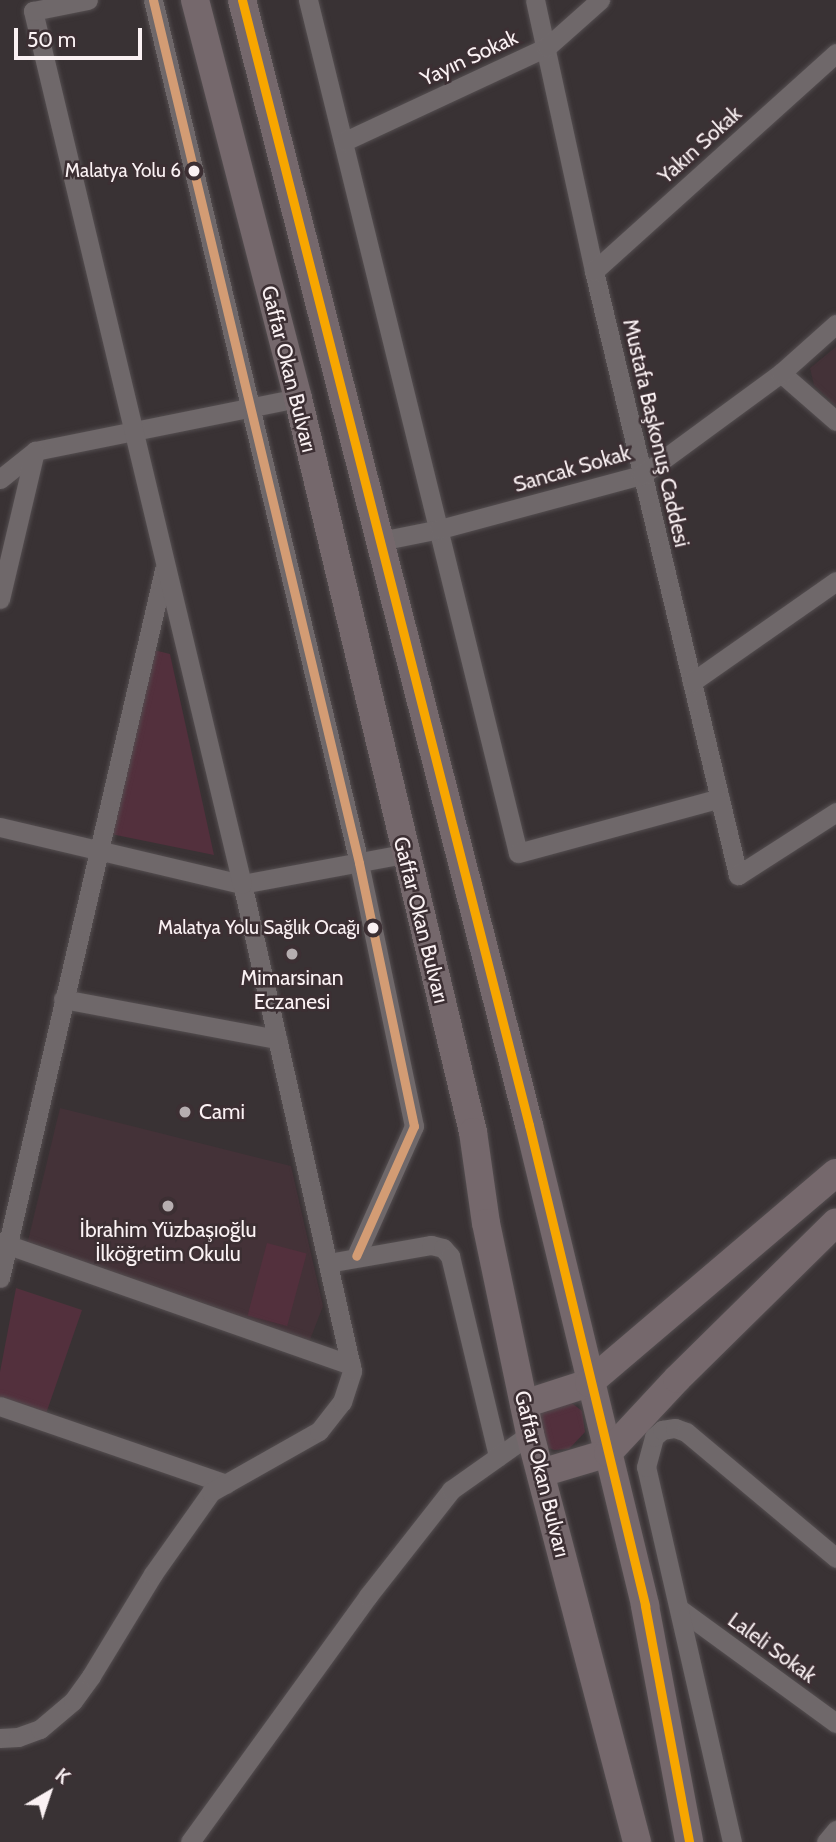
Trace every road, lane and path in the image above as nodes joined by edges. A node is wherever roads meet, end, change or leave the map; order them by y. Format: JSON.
{"nodes":[{"id":1,"x":88,"y":0,"type":"edge"},
{"id":2,"x":153,"y":0,"type":"edge"},
{"id":3,"x":195,"y":0,"type":"edge"},
{"id":4,"x":242,"y":0,"type":"edge"},
{"id":5,"x":308,"y":0,"type":"edge"},
{"id":6,"x":535,"y":0,"type":"edge"},
{"id":7,"x":600,"y":0,"type":"edge"},
{"id":8,"x":547,"y":47,"type":"junction"},
{"id":9,"x":836,"y":53,"type":"edge"},
{"id":10,"x":345,"y":141,"type":"junction"},
{"id":11,"x":594,"y":271,"type":"junction"},
{"id":12,"x":836,"y":324,"type":"edge"},
{"id":13,"x":781,"y":373,"type":"junction"},
{"id":14,"x":298,"y":398,"type":"junction"},
{"id":15,"x":249,"y":408,"type":"junction"},
{"id":16,"x":836,"y":421,"type":"edge"},
{"id":17,"x":132,"y":432,"type":"junction"},
{"id":18,"x":35,"y":451,"type":"junction"},
{"id":19,"x":642,"y":475,"type":"junction"},
{"id":20,"x":0,"y":479,"type":"edge"},
{"id":21,"x":440,"y":529,"type":"junction"},
{"id":22,"x":380,"y":541,"type":"junction"},
{"id":23,"x":165,"y":566,"type":"junction"},
{"id":24,"x":836,"y":581,"type":"edge"},
{"id":25,"x":0,"y":599,"type":"edge"},
{"id":26,"x":692,"y":682,"type":"junction"},
{"id":27,"x":720,"y":798,"type":"junction"},
{"id":28,"x":836,"y":812,"type":"edge"},
{"id":29,"x":0,"y":827,"type":"edge"},
{"id":30,"x":98,"y":850,"type":"junction"},
{"id":31,"x":404,"y":854,"type":"junction"},
{"id":32,"x":359,"y":863,"type":"junction"},
{"id":33,"x":242,"y":884,"type":"junction"},
{"id":34,"x":63,"y":999,"type":"junction"},
{"id":35,"x":277,"y":1039,"type":"junction"},
{"id":36,"x":836,"y":1172,"type":"edge"},
{"id":37,"x":836,"y":1223,"type":"edge"},
{"id":38,"x":4,"y":1243,"type":"edge"},
{"id":39,"x":356,"y":1256,"type":"junction"},
{"id":40,"x":328,"y":1264,"type":"junction"},
{"id":41,"x":0,"y":1278,"type":"edge"},
{"id":42,"x":351,"y":1365,"type":"junction"},
{"id":43,"x":589,"y":1383,"type":"junction"},
{"id":44,"x":524,"y":1404,"type":"junction"},
{"id":45,"x":0,"y":1406,"type":"edge"},
{"id":46,"x":530,"y":1434,"type":"junction"},
{"id":47,"x":608,"y":1453,"type":"junction"},
{"id":48,"x":498,"y":1456,"type":"junction"},
{"id":49,"x":541,"y":1473,"type":"junction"},
{"id":50,"x":226,"y":1484,"type":"junction"},
{"id":51,"x":836,"y":1558,"type":"edge"},
{"id":52,"x":681,"y":1610,"type":"junction"},
{"id":53,"x":836,"y":1723,"type":"edge"},
{"id":54,"x":0,"y":1738,"type":"edge"},
{"id":55,"x":836,"y":1830,"type":"edge"},
{"id":56,"x":190,"y":1842,"type":"edge"},
{"id":57,"x":637,"y":1842,"type":"edge"},
{"id":58,"x":689,"y":1842,"type":"edge"},
{"id":59,"x":732,"y":1842,"type":"edge"},
{"id":60,"x":826,"y":1842,"type":"edge"}],
"edges":[{"from":1,"to":17,"type":"street"},
{"from":2,"to":15,"type":"street"},
{"from":3,"to":14,"type":"highway","name":"Gaffar Okan Bulvarı"},
{"from":4,"to":22,"type":"highway"},
{"from":5,"to":10,"type":"street"},
{"from":6,"to":8,"type":"street","name":"Mustafa Başkonuş Caddesi"},
{"from":7,"to":8,"type":"street","name":"Yayın Sokak"},
{"from":8,"to":10,"type":"street","name":"Yayın Sokak"},
{"from":8,"to":11,"type":"street","name":"Mustafa Başkonuş Caddesi"},
{"from":9,"to":11,"type":"street","name":"Yakın Sokak"},
{"from":10,"to":21,"type":"street"},
{"from":11,"to":19,"type":"street","name":"Mustafa Başkonuş Caddesi"},
{"from":12,"to":13,"type":"street","name":"Sancak Sokak"},
{"from":13,"to":16,"type":"street"},
{"from":13,"to":19,"type":"street","name":"Sancak Sokak"},
{"from":14,"to":15,"type":"street"},
{"from":14,"to":31,"type":"highway","name":"Gaffar Okan Bulvarı"},
{"from":15,"to":17,"type":"street"},
{"from":15,"to":32,"type":"street"},
{"from":17,"to":18,"type":"street"},
{"from":17,"to":23,"type":"street"},
{"from":18,"to":20,"type":"street"},
{"from":18,"to":25,"type":"street"},
{"from":19,"to":21,"type":"street","name":"Sancak Sokak"},
{"from":19,"to":26,"type":"street","name":"Mustafa Başkonuş Caddesi"},
{"from":21,"to":22,"type":"street","name":"Sancak Sokak"},
{"from":21,"to":27,"type":"street"},
{"from":22,"to":43,"type":"highway"},
{"from":23,"to":30,"type":"street"},
{"from":23,"to":33,"type":"street"},
{"from":24,"to":26,"type":"street"},
{"from":26,"to":27,"type":"street","name":"Mustafa Başkonuş Caddesi"},
{"from":27,"to":28,"type":"street","name":"Mustafa Başkonuş Caddesi"},
{"from":29,"to":30,"type":"street"},
{"from":30,"to":33,"type":"street"},
{"from":30,"to":34,"type":"street"},
{"from":31,"to":32,"type":"street"},
{"from":31,"to":44,"type":"highway","name":"Gaffar Okan Bulvarı"},
{"from":32,"to":33,"type":"street"},
{"from":32,"to":39,"type":"street"},
{"from":33,"to":35,"type":"street"},
{"from":34,"to":35,"type":"street"},
{"from":34,"to":38,"type":"street"},
{"from":35,"to":40,"type":"street"},
{"from":36,"to":43,"type":"highway"},
{"from":37,"to":47,"type":"highway"},
{"from":38,"to":41,"type":"street"},
{"from":38,"to":42,"type":"street"},
{"from":39,"to":40,"type":"street"},
{"from":39,"to":48,"type":"street"},
{"from":40,"to":42,"type":"street"},
{"from":42,"to":50,"type":"street"},
{"from":43,"to":44,"type":"highway"},
{"from":43,"to":47,"type":"highway"},
{"from":44,"to":46,"type":"highway","name":"Gaffar Okan Bulvarı"},
{"from":45,"to":50,"type":"street"},
{"from":46,"to":48,"type":"street"},
{"from":46,"to":49,"type":"highway","name":"Gaffar Okan Bulvarı"},
{"from":47,"to":49,"type":"highway"},
{"from":47,"to":58,"type":"highway"},
{"from":48,"to":56,"type":"street"},
{"from":49,"to":57,"type":"highway","name":"Gaffar Okan Bulvarı"},
{"from":50,"to":54,"type":"street"},
{"from":51,"to":52,"type":"street"},
{"from":52,"to":53,"type":"street","name":"Laleli Sokak"},
{"from":52,"to":59,"type":"street"},
{"from":55,"to":60,"type":"street"}]}
